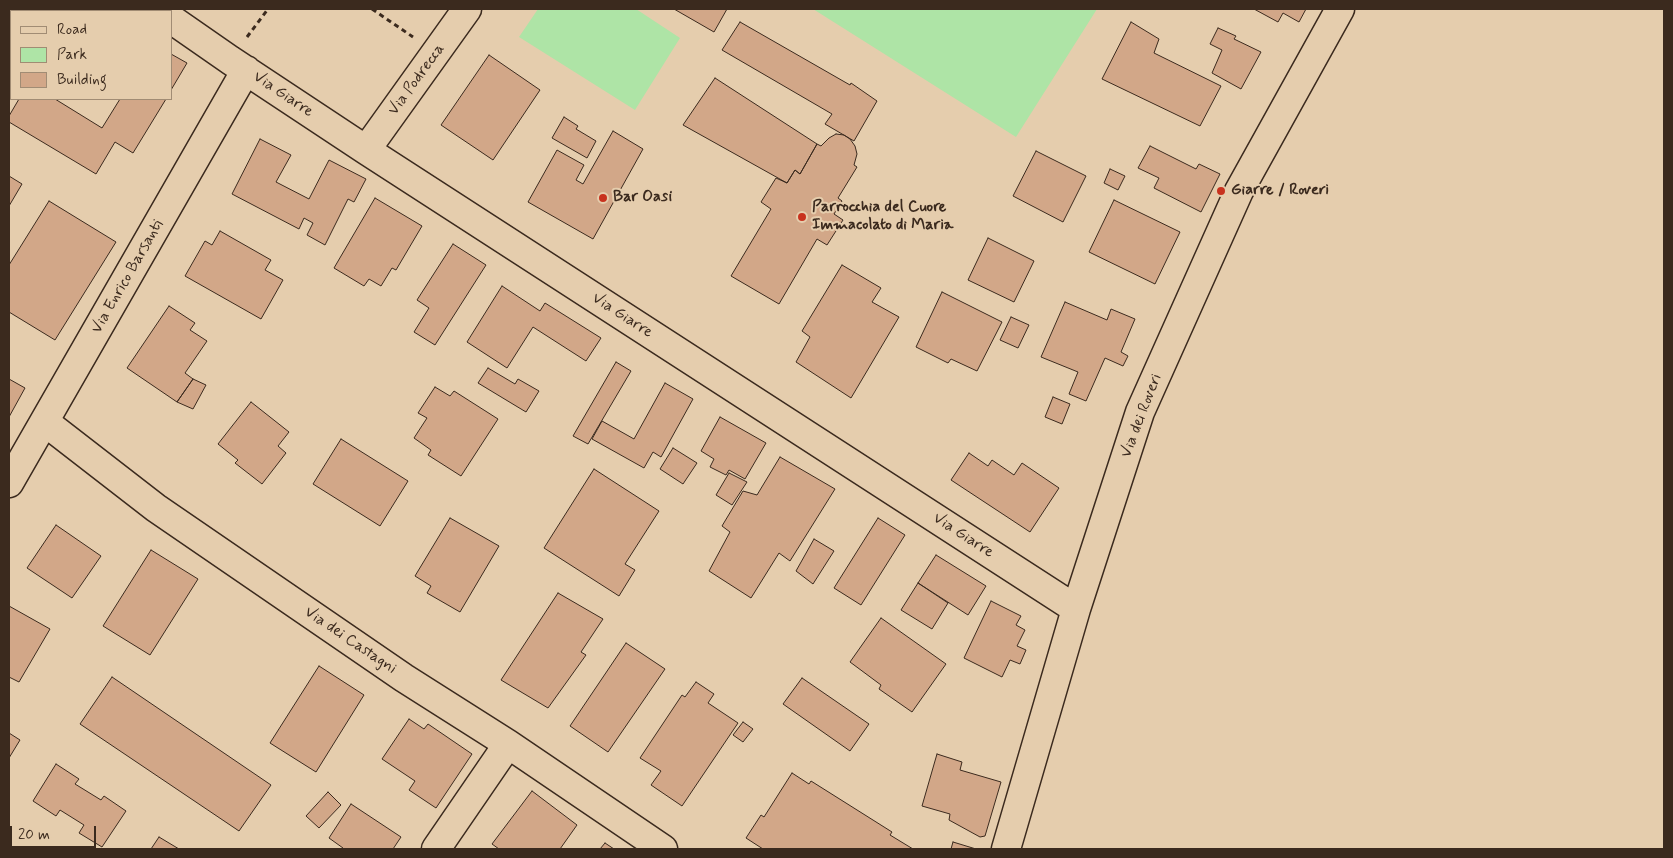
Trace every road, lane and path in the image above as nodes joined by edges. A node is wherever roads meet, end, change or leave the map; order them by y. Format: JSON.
{"nodes":[{"id":1,"x":268,"y":9,"type":"edge"},
{"id":2,"x":372,"y":9,"type":"edge"},
{"id":3,"x":468,"y":9,"type":"edge"},
{"id":4,"x":1340,"y":9,"type":"edge"},
{"id":5,"x":172,"y":20,"type":"edge"},
{"id":6,"x":242,"y":44,"type":"dead end"},
{"id":7,"x":436,"y":54,"type":"junction"},
{"id":8,"x":246,"y":70,"type":"junction"},
{"id":9,"x":366,"y":150,"type":"junction"},
{"id":10,"x":45,"y":422,"type":"junction"},
{"id":11,"x":9,"y":483,"type":"edge"},
{"id":12,"x":1076,"y":609,"type":"junction"},
{"id":13,"x":508,"y":744,"type":"junction"},
{"id":14,"x":436,"y":849,"type":"edge"},
{"id":15,"x":663,"y":849,"type":"edge"},
{"id":16,"x":1006,"y":849,"type":"edge"}],
"edges":[{"from":1,"to":6,"type":"path"},
{"from":2,"to":7,"type":"path"},
{"from":3,"to":7,"type":"street","name":"Via Podrecca"},
{"from":4,"to":12,"type":"street","name":"Via dei Roveri"},
{"from":5,"to":8,"type":"street","name":"Via Giarre"},
{"from":7,"to":9,"type":"street","name":"Via Podrecca"},
{"from":8,"to":9,"type":"street","name":"Via Giarre"},
{"from":8,"to":10,"type":"street","name":"Via Enrico Barsanti"},
{"from":9,"to":12,"type":"street","name":"Via Giarre"},
{"from":10,"to":11,"type":"street","name":"Via Enrico Barsanti"},
{"from":10,"to":13,"type":"street","name":"Via dei Castagni"},
{"from":12,"to":16,"type":"street","name":"Via dei Roveri"},
{"from":13,"to":14,"type":"street"},
{"from":13,"to":15,"type":"street","name":"Via dei Castagni"}]}
